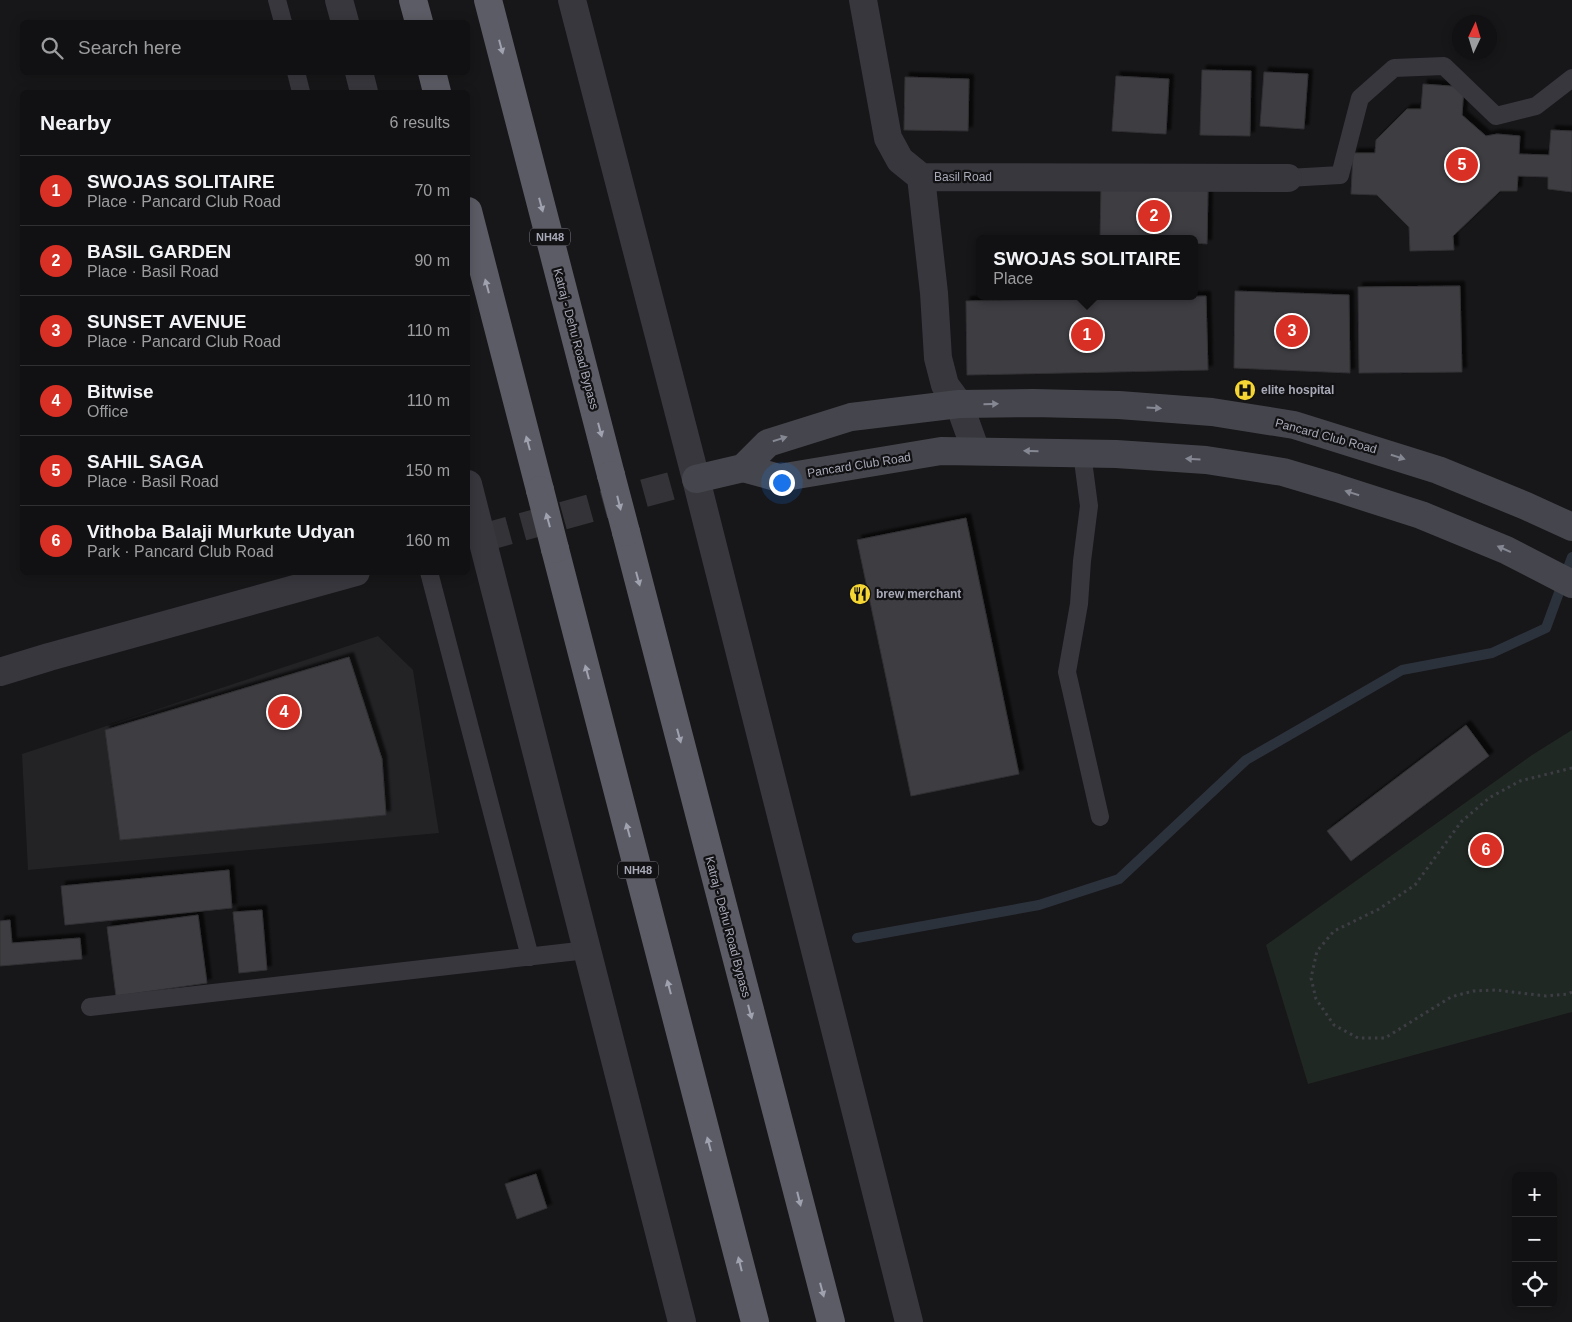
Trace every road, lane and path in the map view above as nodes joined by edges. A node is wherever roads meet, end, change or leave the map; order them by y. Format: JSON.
{"nodes":[{"id":1,"x":277,"y":0,"type":"edge"},
{"id":2,"x":339,"y":0,"type":"edge"},
{"id":3,"x":413,"y":0,"type":"edge"},
{"id":4,"x":488,"y":0,"type":"edge"},
{"id":5,"x":572,"y":0,"type":"edge"},
{"id":6,"x":863,"y":0,"type":"edge"},
{"id":7,"x":282,"y":20,"type":"edge"},
{"id":8,"x":344,"y":20,"type":"edge"},
{"id":9,"x":418,"y":20,"type":"edge"},
{"id":10,"x":297,"y":75,"type":"edge"},
{"id":11,"x":359,"y":75,"type":"edge"},
{"id":12,"x":433,"y":75,"type":"edge"},
{"id":13,"x":1572,"y":78,"type":"edge"},
{"id":14,"x":301,"y":90,"type":"edge"},
{"id":15,"x":363,"y":90,"type":"edge"},
{"id":16,"x":436,"y":90,"type":"edge"},
{"id":17,"x":921,"y":177,"type":"junction"},
{"id":18,"x":1288,"y":178,"type":"joint"},
{"id":19,"x":470,"y":219,"type":"edge"},
{"id":20,"x":959,"y":404,"type":"junction"},
{"id":21,"x":976,"y":451,"type":"junction"},
{"id":22,"x":1082,"y":453,"type":"junction"},
{"id":23,"x":743,"y":468,"type":"junction"},
{"id":24,"x":696,"y":479,"type":"junction"},
{"id":25,"x":470,"y":500,"type":"edge"},
{"id":26,"x":1570,"y":527,"type":"edge"},
{"id":27,"x":475,"y":540,"type":"edge"},
{"id":28,"x":345,"y":575,"type":"edge"},
{"id":29,"x":430,"y":575,"type":"edge"},
{"id":30,"x":1572,"y":584,"type":"edge"},
{"id":31,"x":0,"y":672,"type":"edge"},
{"id":32,"x":1572,"y":768,"type":"edge"},
{"id":33,"x":1100,"y":817,"type":"dead end"},
{"id":34,"x":587,"y":950,"type":"junction"},
{"id":35,"x":530,"y":956,"type":"junction"},
{"id":36,"x":1572,"y":992,"type":"edge"},
{"id":37,"x":90,"y":1007,"type":"dead end"},
{"id":38,"x":754,"y":1317,"type":"edge"},
{"id":39,"x":682,"y":1322,"type":"edge"},
{"id":40,"x":831,"y":1322,"type":"edge"},
{"id":41,"x":909,"y":1322,"type":"edge"}],
"edges":[{"from":1,"to":7,"type":"lane"},
{"from":2,"to":8,"type":"street"},
{"from":3,"to":9,"type":"highway"},
{"from":4,"to":40,"type":"highway","name":"Katraj - Dehu Road Bypass","number":"NH48","one_way":true,"bridge":true},
{"from":5,"to":24,"type":"street"},
{"from":6,"to":17,"type":"street"},
{"from":10,"to":14,"type":"lane"},
{"from":11,"to":15,"type":"street"},
{"from":12,"to":16,"type":"highway"},
{"from":13,"to":18,"type":"lane"},
{"from":17,"to":18,"type":"street","name":"Basil Road"},
{"from":17,"to":20,"type":"street","name":"Basil Road"},
{"from":38,"to":19,"type":"highway","number":"NH48","one_way":true,"bridge":true},
{"from":20,"to":21,"type":"street","name":"Basil Road"},
{"from":23,"to":20,"type":"main road","name":"Pancard Club Road","one_way":true},
{"from":20,"to":26,"type":"main road","name":"Pancard Club Road","one_way":true},
{"from":22,"to":21,"type":"main road","name":"Pancard Club Road","one_way":true},
{"from":21,"to":23,"type":"main road","name":"Pancard Club Road"},
{"from":30,"to":22,"type":"main road","name":"Pancard Club Road","one_way":true},
{"from":22,"to":33,"type":"lane"},
{"from":23,"to":24,"type":"main road"},
{"from":24,"to":41,"type":"street"},
{"from":25,"to":27,"type":"street"},
{"from":27,"to":34,"type":"street"},
{"from":28,"to":31,"type":"street"},
{"from":29,"to":35,"type":"lane"},
{"from":32,"to":36,"type":"path"},
{"from":34,"to":35,"type":"lane"},
{"from":34,"to":39,"type":"street"},
{"from":35,"to":37,"type":"lane"}]}
